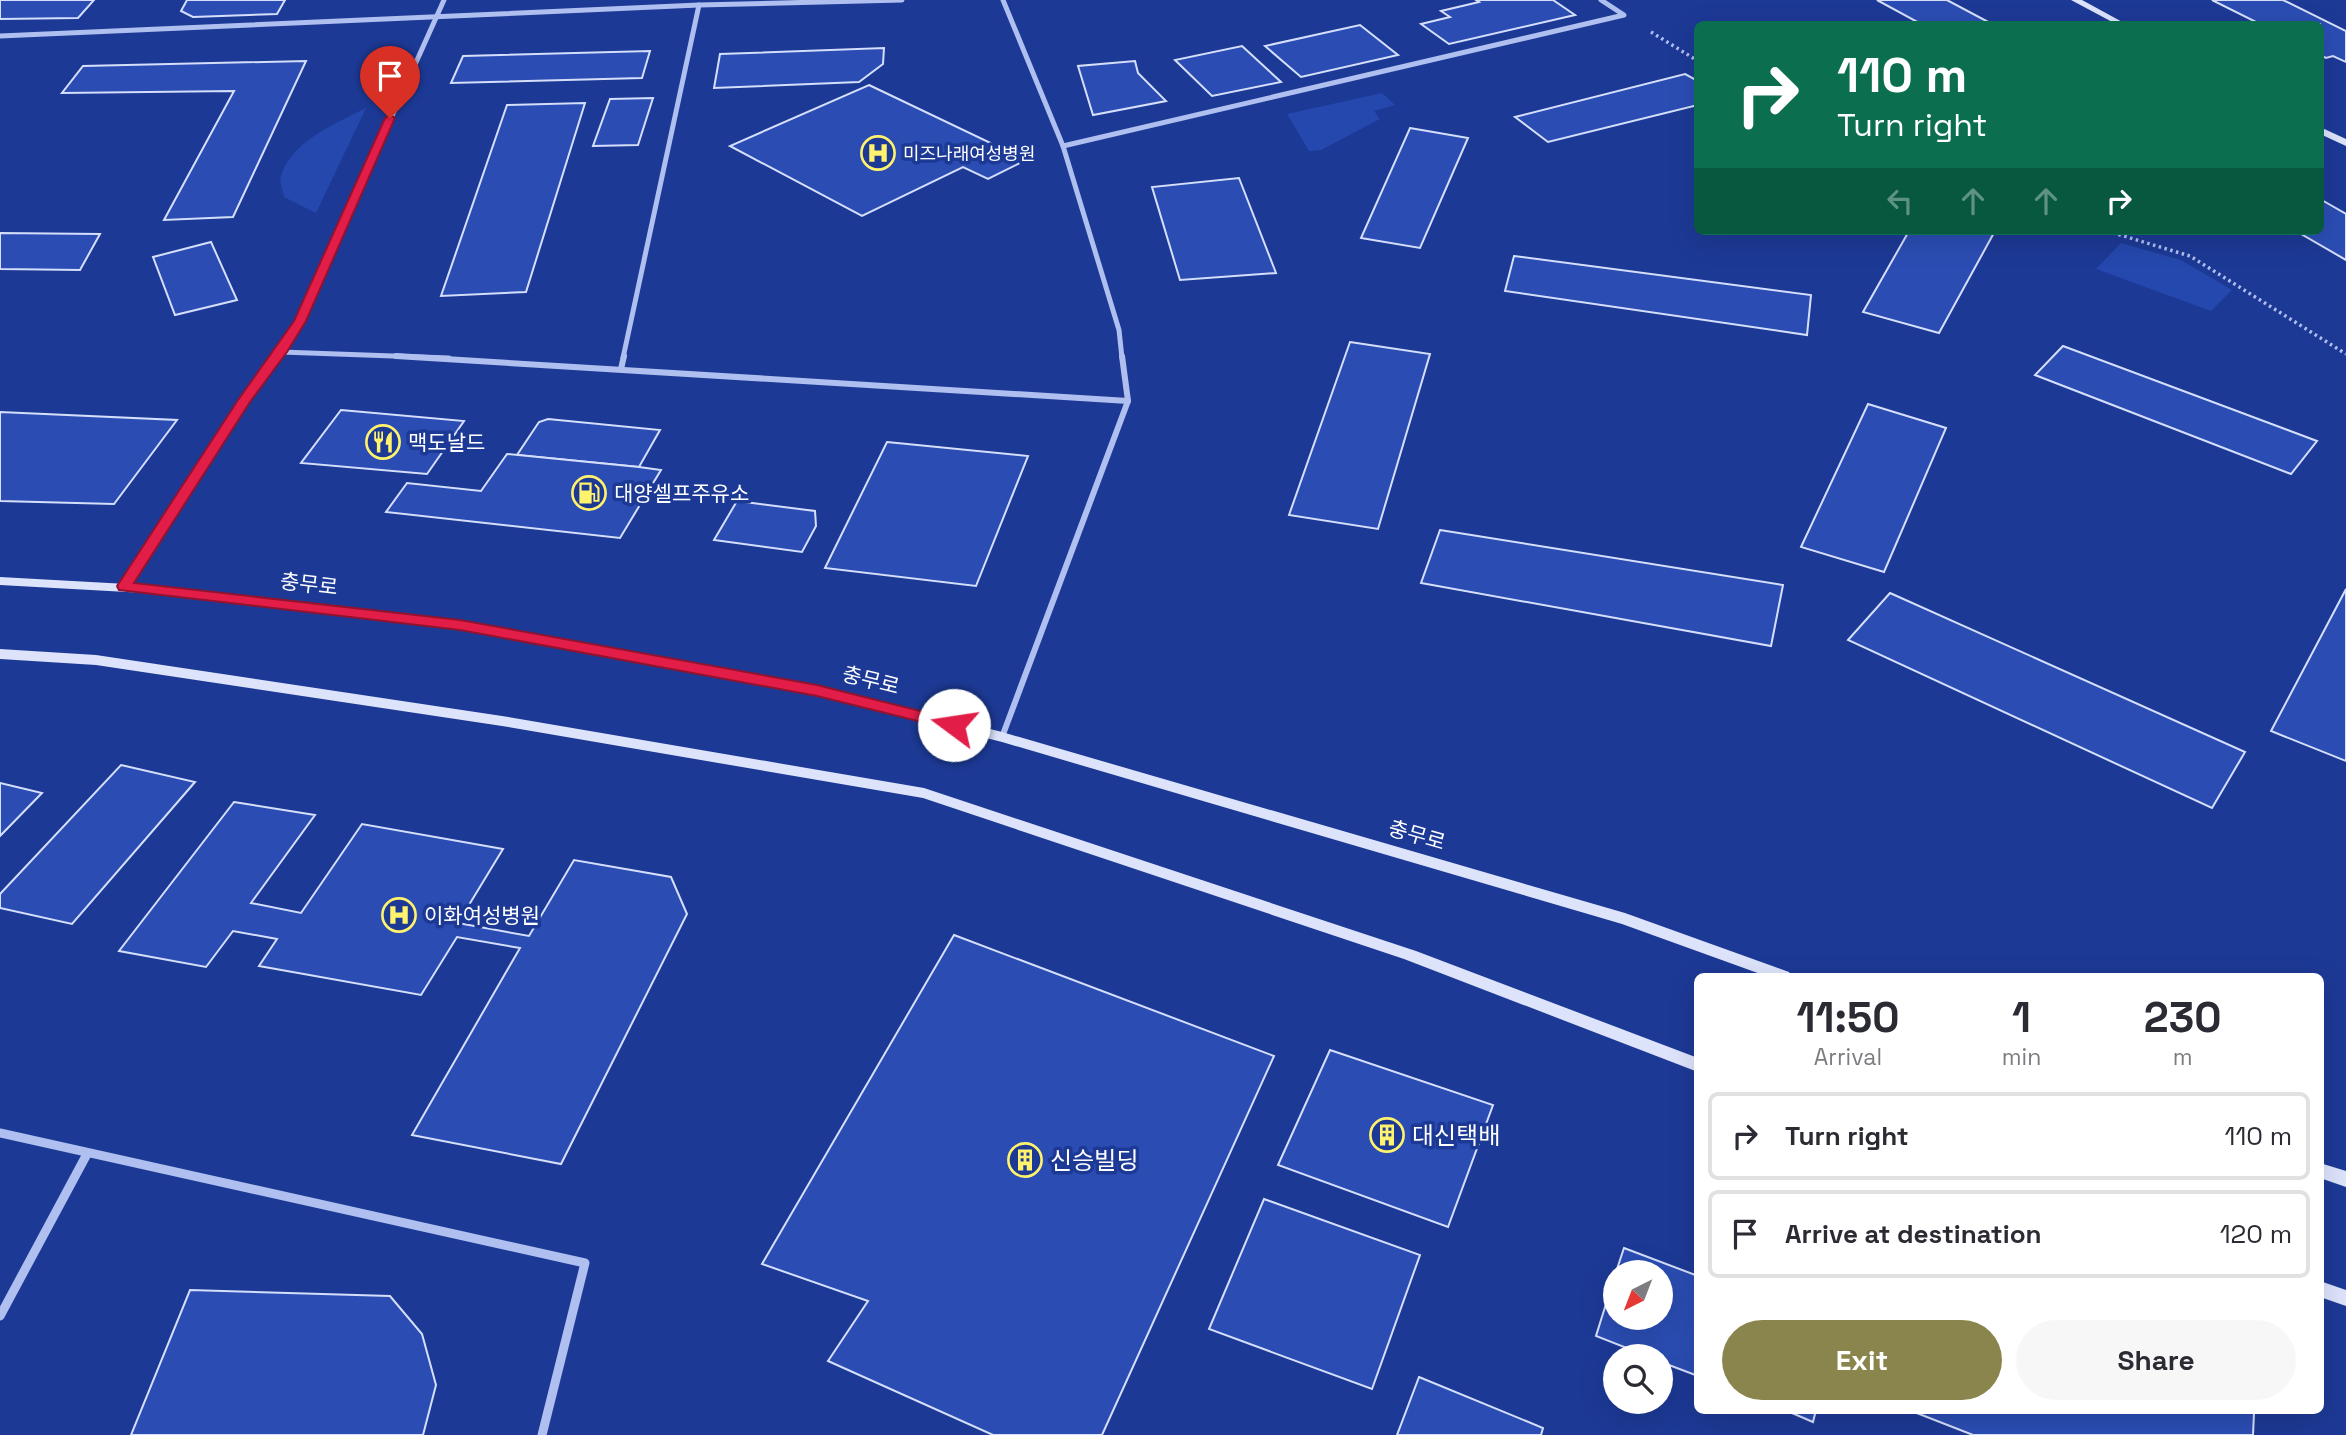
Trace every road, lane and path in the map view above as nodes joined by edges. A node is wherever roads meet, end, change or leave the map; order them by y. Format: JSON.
{"nodes":[{"id":1,"x":444,"y":0,"type":"edge"},
{"id":2,"x":902,"y":0,"type":"edge"},
{"id":3,"x":1003,"y":0,"type":"edge"},
{"id":4,"x":1601,"y":0,"type":"edge"},
{"id":5,"x":2075,"y":0,"type":"edge"},
{"id":6,"x":699,"y":5,"type":"junction"},
{"id":7,"x":1624,"y":15,"type":"junction"},
{"id":8,"x":435,"y":17,"type":"junction"},
{"id":9,"x":2116,"y":21,"type":"edge"},
{"id":10,"x":0,"y":36,"type":"edge"},
{"id":11,"x":1694,"y":59,"type":"edge"},
{"id":12,"x":2324,"y":132,"type":"edge"},
{"id":13,"x":2346,"y":143,"type":"edge"},
{"id":14,"x":1063,"y":146,"type":"junction"},
{"id":15,"x":2120,"y":235,"type":"edge"},
{"id":16,"x":281,"y":352,"type":"junction"},
{"id":17,"x":2346,"y":354,"type":"edge"},
{"id":18,"x":621,"y":369,"type":"junction"},
{"id":19,"x":1128,"y":401,"type":"junction"},
{"id":20,"x":0,"y":581,"type":"edge"},
{"id":21,"x":124,"y":586,"type":"junction"},
{"id":22,"x":0,"y":654,"type":"edge"},
{"id":23,"x":1002,"y":737,"type":"junction"},
{"id":24,"x":1775,"y":973,"type":"edge"},
{"id":25,"x":1694,"y":1063,"type":"edge"},
{"id":26,"x":0,"y":1133,"type":"edge"},
{"id":27,"x":87,"y":1154,"type":"junction"},
{"id":28,"x":2324,"y":1171,"type":"edge"},
{"id":29,"x":2346,"y":1179,"type":"edge"},
{"id":30,"x":2324,"y":1290,"type":"edge"},
{"id":31,"x":2346,"y":1298,"type":"edge"},
{"id":32,"x":0,"y":1316,"type":"edge"},
{"id":33,"x":542,"y":1435,"type":"edge"}],
"edges":[{"from":1,"to":8,"type":"street"},
{"from":2,"to":6,"type":"street"},
{"from":3,"to":14,"type":"street"},
{"from":4,"to":7,"type":"street"},
{"from":5,"to":9,"type":"main road"},
{"from":6,"to":8,"type":"street"},
{"from":6,"to":18,"type":"street"},
{"from":7,"to":11,"type":"path"},
{"from":7,"to":14,"type":"street"},
{"from":8,"to":10,"type":"street"},
{"from":8,"to":16,"type":"street"},
{"from":12,"to":13,"type":"main road"},
{"from":14,"to":19,"type":"street"},
{"from":15,"to":17,"type":"path"},
{"from":16,"to":18,"type":"street"},
{"from":16,"to":21,"type":"street"},
{"from":18,"to":19,"type":"street"},
{"from":19,"to":23,"type":"street"},
{"from":20,"to":21,"type":"main road","name":"충무로"},
{"from":21,"to":23,"type":"main road","name":"충무로"},
{"from":22,"to":25,"type":"main road"},
{"from":23,"to":24,"type":"main road","name":"충무로"},
{"from":26,"to":27,"type":"street"},
{"from":27,"to":32,"type":"street"},
{"from":27,"to":33,"type":"street"},
{"from":28,"to":29,"type":"main road"},
{"from":30,"to":31,"type":"main road"}]}
